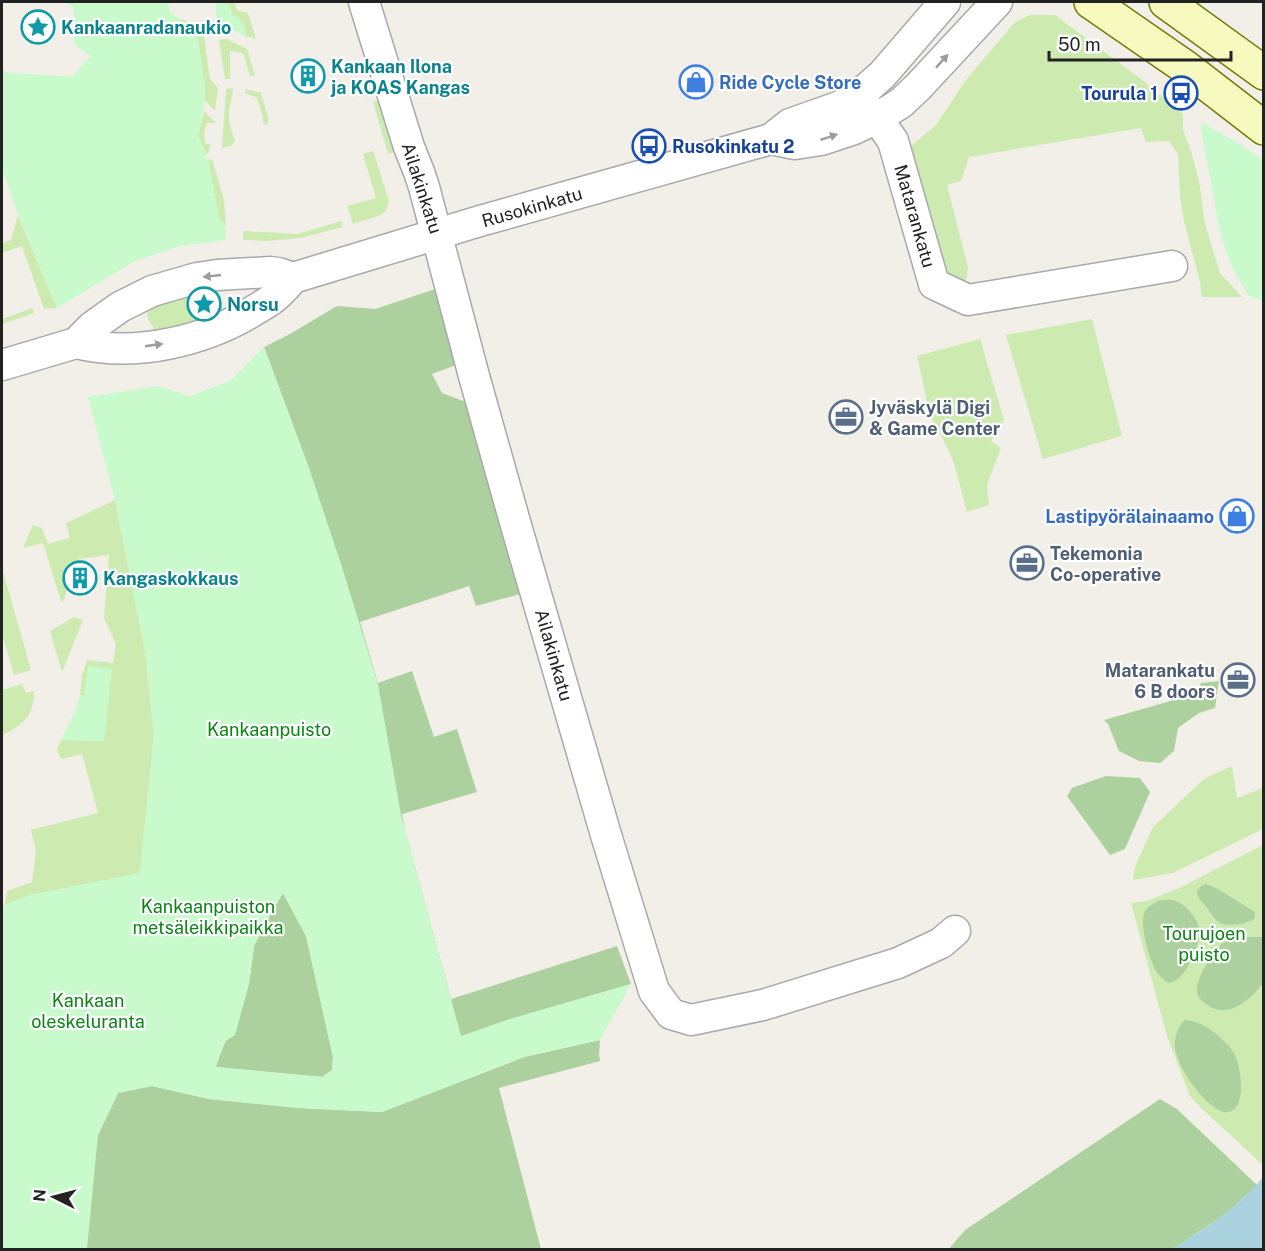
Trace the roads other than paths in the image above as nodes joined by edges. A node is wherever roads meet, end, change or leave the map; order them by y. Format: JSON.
{"nodes":[{"id":1,"x":364,"y":2,"type":"edge"},
{"id":2,"x":945,"y":2,"type":"edge"},
{"id":3,"x":996,"y":2,"type":"edge"},
{"id":4,"x":1091,"y":2,"type":"edge"},
{"id":5,"x":1166,"y":2,"type":"edge"},
{"id":6,"x":1263,"y":73,"type":"edge"},
{"id":7,"x":867,"y":107,"type":"junction"},
{"id":8,"x":1263,"y":128,"type":"edge"},
{"id":9,"x":437,"y":235,"type":"junction"},
{"id":10,"x":1172,"y":267,"type":"dead end"},
{"id":11,"x":293,"y":278,"type":"junction"},
{"id":12,"x":76,"y":343,"type":"junction"},
{"id":13,"x":2,"y":365,"type":"edge"},
{"id":14,"x":955,"y":931,"type":"dead end"}],
"edges":[{"from":1,"to":9,"type":"street","name":"Ailakinkatu"},
{"from":2,"to":7,"type":"street","name":"Rusokinkatu"},
{"from":7,"to":3,"type":"street","name":"Rusokinkatu","one_way":true},
{"from":4,"to":8,"type":"main road"},
{"from":5,"to":6,"type":"main road"},
{"from":7,"to":9,"type":"street","name":"Rusokinkatu"},
{"from":7,"to":10,"type":"street","name":"Matarankatu"},
{"from":9,"to":11,"type":"street","name":"Rusokinkatu"},
{"from":9,"to":14,"type":"street","name":"Ailakinkatu"},
{"from":11,"to":12,"type":"street","name":"Rusokinkatu","one_way":true},
{"from":12,"to":11,"type":"street","name":"Rusokinkatu","one_way":true},
{"from":12,"to":13,"type":"street","name":"Rusokinkatu"}]}
